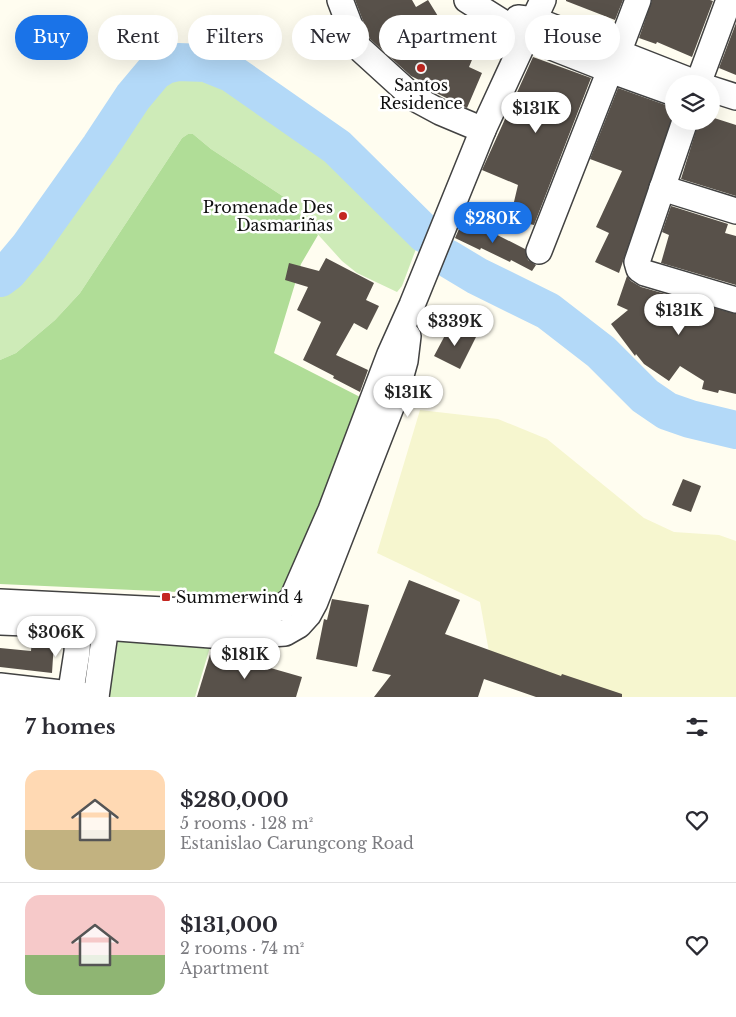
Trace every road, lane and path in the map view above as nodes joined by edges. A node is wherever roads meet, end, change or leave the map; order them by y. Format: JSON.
{"nodes":[{"id":1,"x":340,"y":0,"type":"edge"},
{"id":2,"x":467,"y":0,"type":"edge"},
{"id":3,"x":638,"y":0,"type":"edge"},
{"id":4,"x":729,"y":0,"type":"edge"},
{"id":5,"x":525,"y":18,"type":"edge"},
{"id":6,"x":525,"y":39,"type":"edge"},
{"id":7,"x":610,"y":60,"type":"edge"},
{"id":8,"x":614,"y":62,"type":"junction"},
{"id":9,"x":665,"y":75,"type":"edge"},
{"id":10,"x":701,"y":75,"type":"edge"},
{"id":11,"x":665,"y":88,"type":"edge"},
{"id":12,"x":720,"y":92,"type":"edge"},
{"id":13,"x":736,"y":97,"type":"edge"},
{"id":14,"x":720,"y":109,"type":"edge"},
{"id":15,"x":736,"y":115,"type":"edge"},
{"id":16,"x":483,"y":130,"type":"junction"},
{"id":17,"x":682,"y":130,"type":"edge"},
{"id":18,"x":662,"y":188,"type":"junction"},
{"id":19,"x":736,"y":210,"type":"edge"},
{"id":20,"x":539,"y":251,"type":"dead end"},
{"id":21,"x":736,"y":300,"type":"edge"},
{"id":22,"x":0,"y":602,"type":"edge"},
{"id":23,"x":79,"y":615,"type":"junction"},
{"id":24,"x":107,"y":617,"type":"junction"},
{"id":25,"x":0,"y":622,"type":"edge"},
{"id":26,"x":0,"y":686,"type":"edge"},
{"id":27,"x":70,"y":696,"type":"edge"},
{"id":28,"x":96,"y":697,"type":"edge"}],
"edges":[{"from":1,"to":16,"type":"street"},
{"from":2,"to":5,"type":"street"},
{"from":3,"to":8,"type":"street"},
{"from":4,"to":10,"type":"street"},
{"from":6,"to":16,"type":"street"},
{"from":7,"to":8,"type":"street"},
{"from":8,"to":9,"type":"street"},
{"from":8,"to":11,"type":"street"},
{"from":8,"to":20,"type":"street"},
{"from":12,"to":13,"type":"street"},
{"from":14,"to":15,"type":"street"},
{"from":16,"to":24,"type":"street"},
{"from":17,"to":18,"type":"street"},
{"from":18,"to":19,"type":"street"},
{"from":18,"to":21,"type":"street"},
{"from":22,"to":23,"type":"street"},
{"from":23,"to":24,"type":"street"},
{"from":23,"to":25,"type":"street"},
{"from":23,"to":27,"type":"street"},
{"from":24,"to":28,"type":"street"},
{"from":26,"to":27,"type":"street"},
{"from":27,"to":28,"type":"street"}]}
